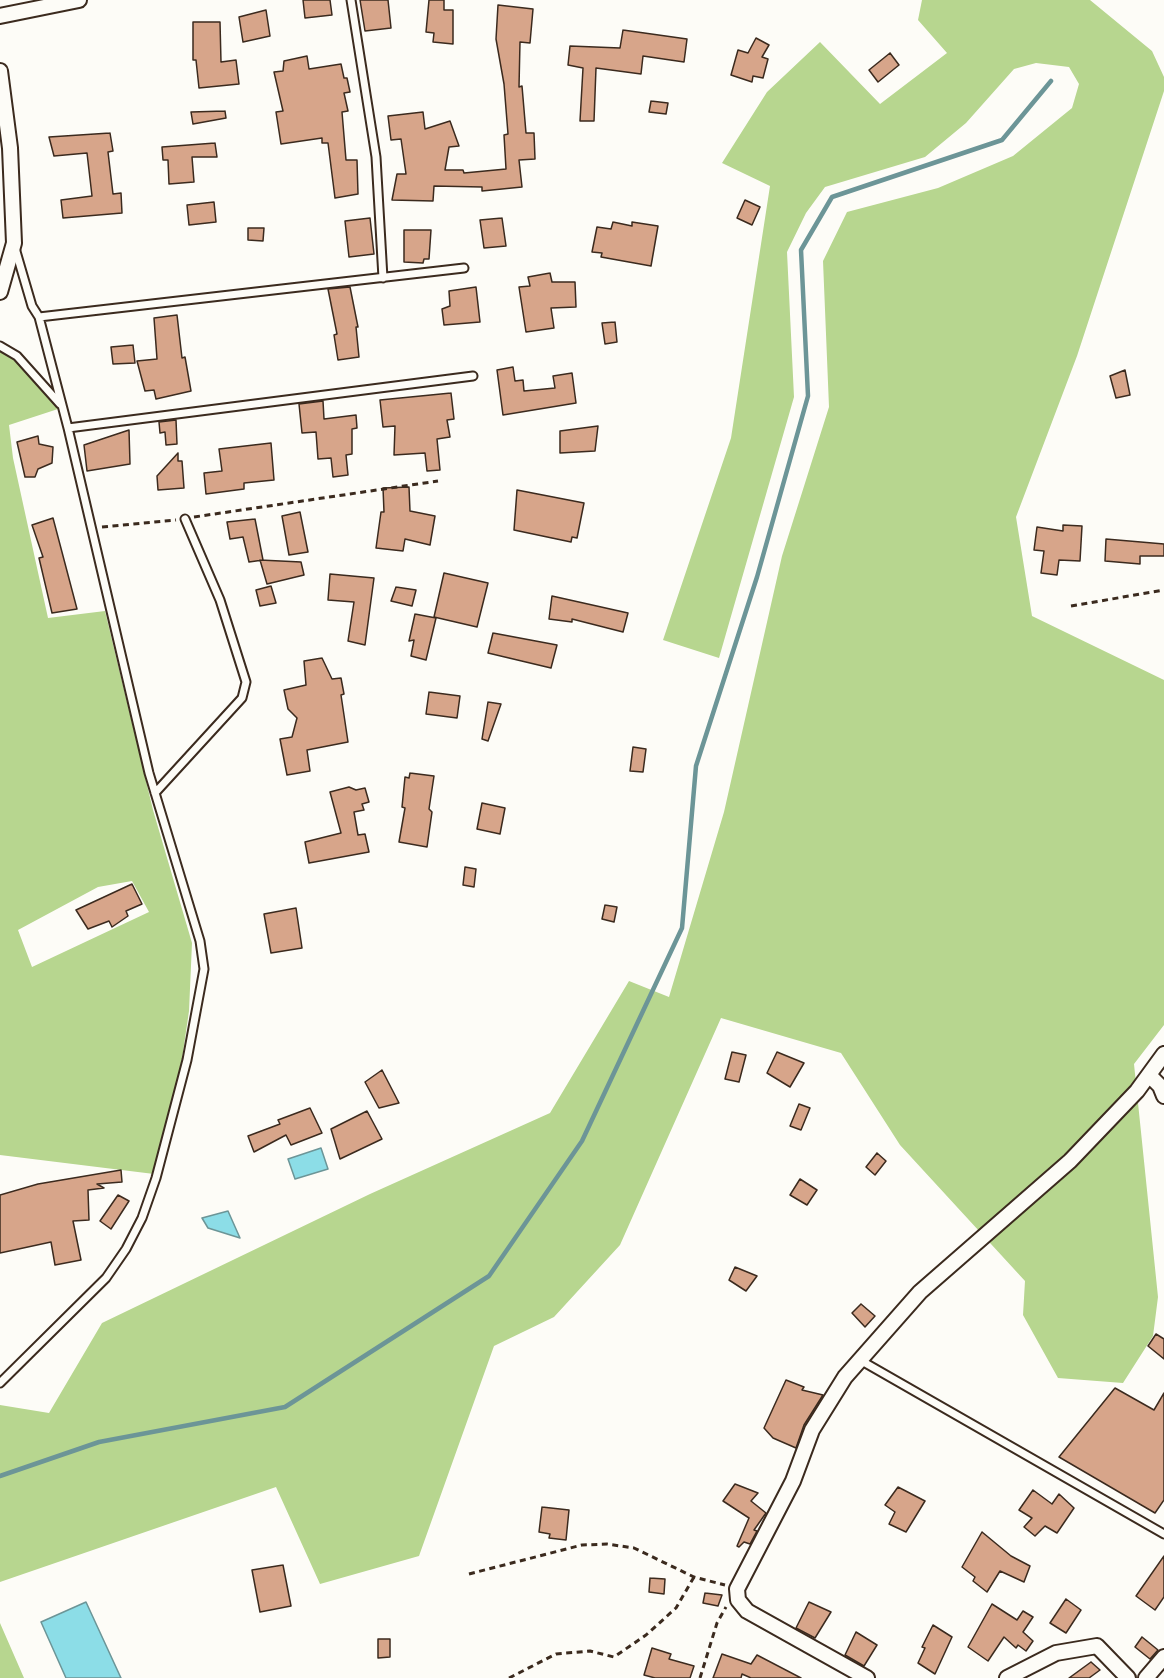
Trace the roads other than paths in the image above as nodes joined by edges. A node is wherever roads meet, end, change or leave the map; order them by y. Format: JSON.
{"nodes":[{"id":1,"x":79,"y":0,"type":"edge"},
{"id":2,"x":351,"y":0,"type":"edge"},
{"id":3,"x":0,"y":16,"type":"edge"},
{"id":4,"x":0,"y":71,"type":"edge"},
{"id":5,"x":5,"y":150,"type":"edge"},
{"id":6,"x":14,"y":243,"type":"junction"},
{"id":7,"x":464,"y":268,"type":"dead end"},
{"id":8,"x":383,"y":278,"type":"junction"},
{"id":9,"x":0,"y":292,"type":"edge"},
{"id":10,"x":39,"y":317,"type":"junction"},
{"id":11,"x":0,"y":346,"type":"edge"},
{"id":12,"x":473,"y":376,"type":"dead end"},
{"id":13,"x":62,"y":407,"type":"junction"},
{"id":14,"x":68,"y":428,"type":"junction"},
{"id":15,"x":185,"y":519,"type":"road end"},
{"id":16,"x":155,"y":793,"type":"junction"},
{"id":17,"x":1164,"y":1054,"type":"edge"},
{"id":18,"x":1149,"y":1075,"type":"junction"},
{"id":19,"x":1164,"y":1096,"type":"edge"},
{"id":20,"x":860,"y":1360,"type":"junction"},
{"id":21,"x":0,"y":1383,"type":"edge"},
{"id":22,"x":1164,"y":1534,"type":"edge"},
{"id":23,"x":1164,"y":1657,"type":"edge"},
{"id":24,"x":867,"y":1678,"type":"edge"},
{"id":25,"x":1007,"y":1678,"type":"edge"},
{"id":26,"x":1128,"y":1678,"type":"edge"},
{"id":27,"x":1146,"y":1678,"type":"edge"}],
"edges":[{"from":1,"to":3,"type":"street"},
{"from":2,"to":8,"type":"lane"},
{"from":4,"to":5,"type":"street"},
{"from":5,"to":6,"type":"street"},
{"from":6,"to":9,"type":"street"},
{"from":6,"to":10,"type":"lane"},
{"from":7,"to":8,"type":"lane"},
{"from":8,"to":10,"type":"lane"},
{"from":10,"to":13,"type":"lane"},
{"from":11,"to":13,"type":"lane"},
{"from":12,"to":14,"type":"lane"},
{"from":13,"to":14,"type":"lane"},
{"from":14,"to":16,"type":"lane"},
{"from":15,"to":16,"type":"lane"},
{"from":16,"to":21,"type":"lane"},
{"from":17,"to":18,"type":"street"},
{"from":18,"to":19,"type":"street"},
{"from":18,"to":20,"type":"street"},
{"from":20,"to":22,"type":"lane"},
{"from":20,"to":24,"type":"street"},
{"from":23,"to":27,"type":"street"},
{"from":25,"to":26,"type":"street"}]}
